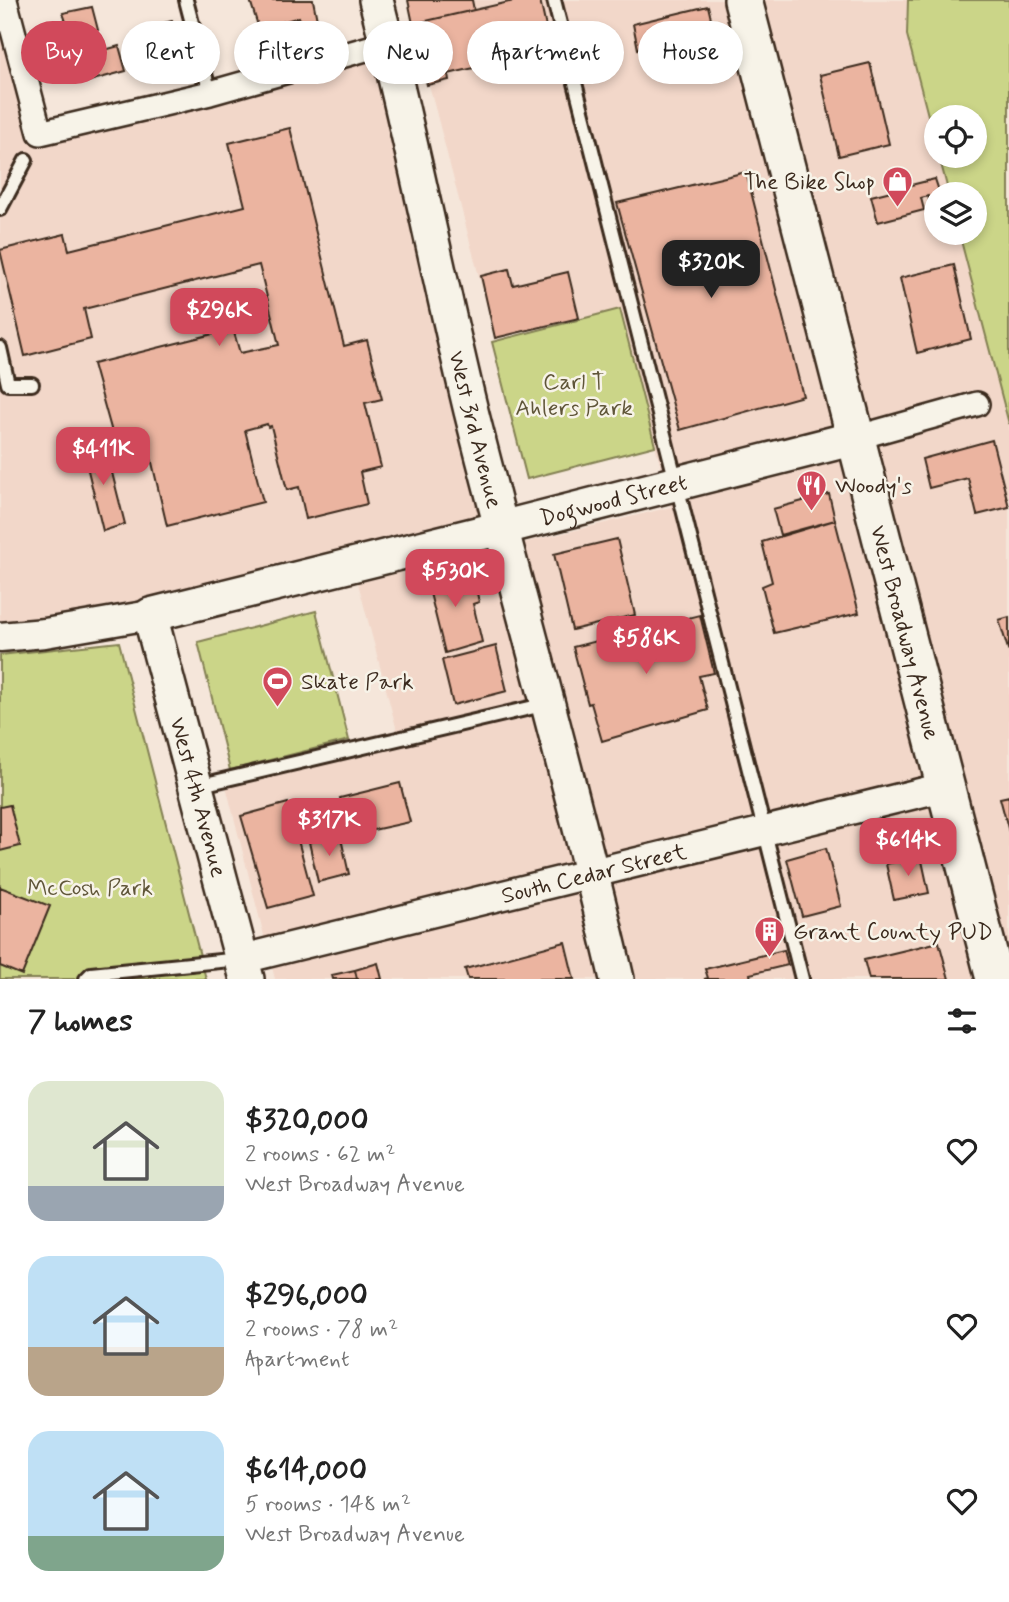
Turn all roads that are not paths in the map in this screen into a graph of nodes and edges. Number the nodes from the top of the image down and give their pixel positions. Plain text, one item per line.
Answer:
1 (5, 0) edge
2 (186, 0) edge
3 (376, 0) edge
4 (554, 0) edge
5 (743, 0) edge
6 (381, 21) edge
7 (363, 50) edge
8 (396, 84) edge
9 (210, 93) junction
10 (26, 160) dead end
11 (0, 209) edge
12 (0, 348) edge
13 (32, 384) dead end
14 (976, 404) dead end
15 (855, 438) junction
16 (676, 483) junction
17 (500, 528) junction
18 (150, 615) junction
19 (0, 637) edge
20 (547, 704) junction
21 (196, 786) junction
22 (944, 787) junction
23 (764, 832) junction
24 (593, 875) junction
25 (245, 969) edge
26 (86, 979) edge
27 (617, 979) edge
28 (802, 979) edge
29 (995, 979) edge

1 - 9 street
2 - 9 lane
3 - 6 main road, West 3rd Avenue
4 - 16 lane
5 - 15 main road, West Broadway Avenue
7 - 9 street
8 - 17 main road, West 3rd Avenue
10 - 11 lane
12 - 13 lane
14 - 15 street, Dogwood Street
15 - 16 main road, Dogwood Street
15 - 22 main road, West Broadway Avenue
16 - 17 main road, Dogwood Street
16 - 23 lane
17 - 18 main road, Dogwood Street
17 - 20 main road, West 3rd Avenue
18 - 19 street, Dogwood Street
18 - 21 main road, West 4th Avenue
20 - 21 lane
20 - 24 main road, West 3rd Avenue
21 - 25 main road, West 4th Avenue
22 - 23 street, South Cedar Street
22 - 29 main road, West Broadway Avenue
23 - 24 street, South Cedar Street
23 - 28 lane
24 - 25 street, South Cedar Street
24 - 27 main road, West 3rd Avenue
25 - 26 lane

